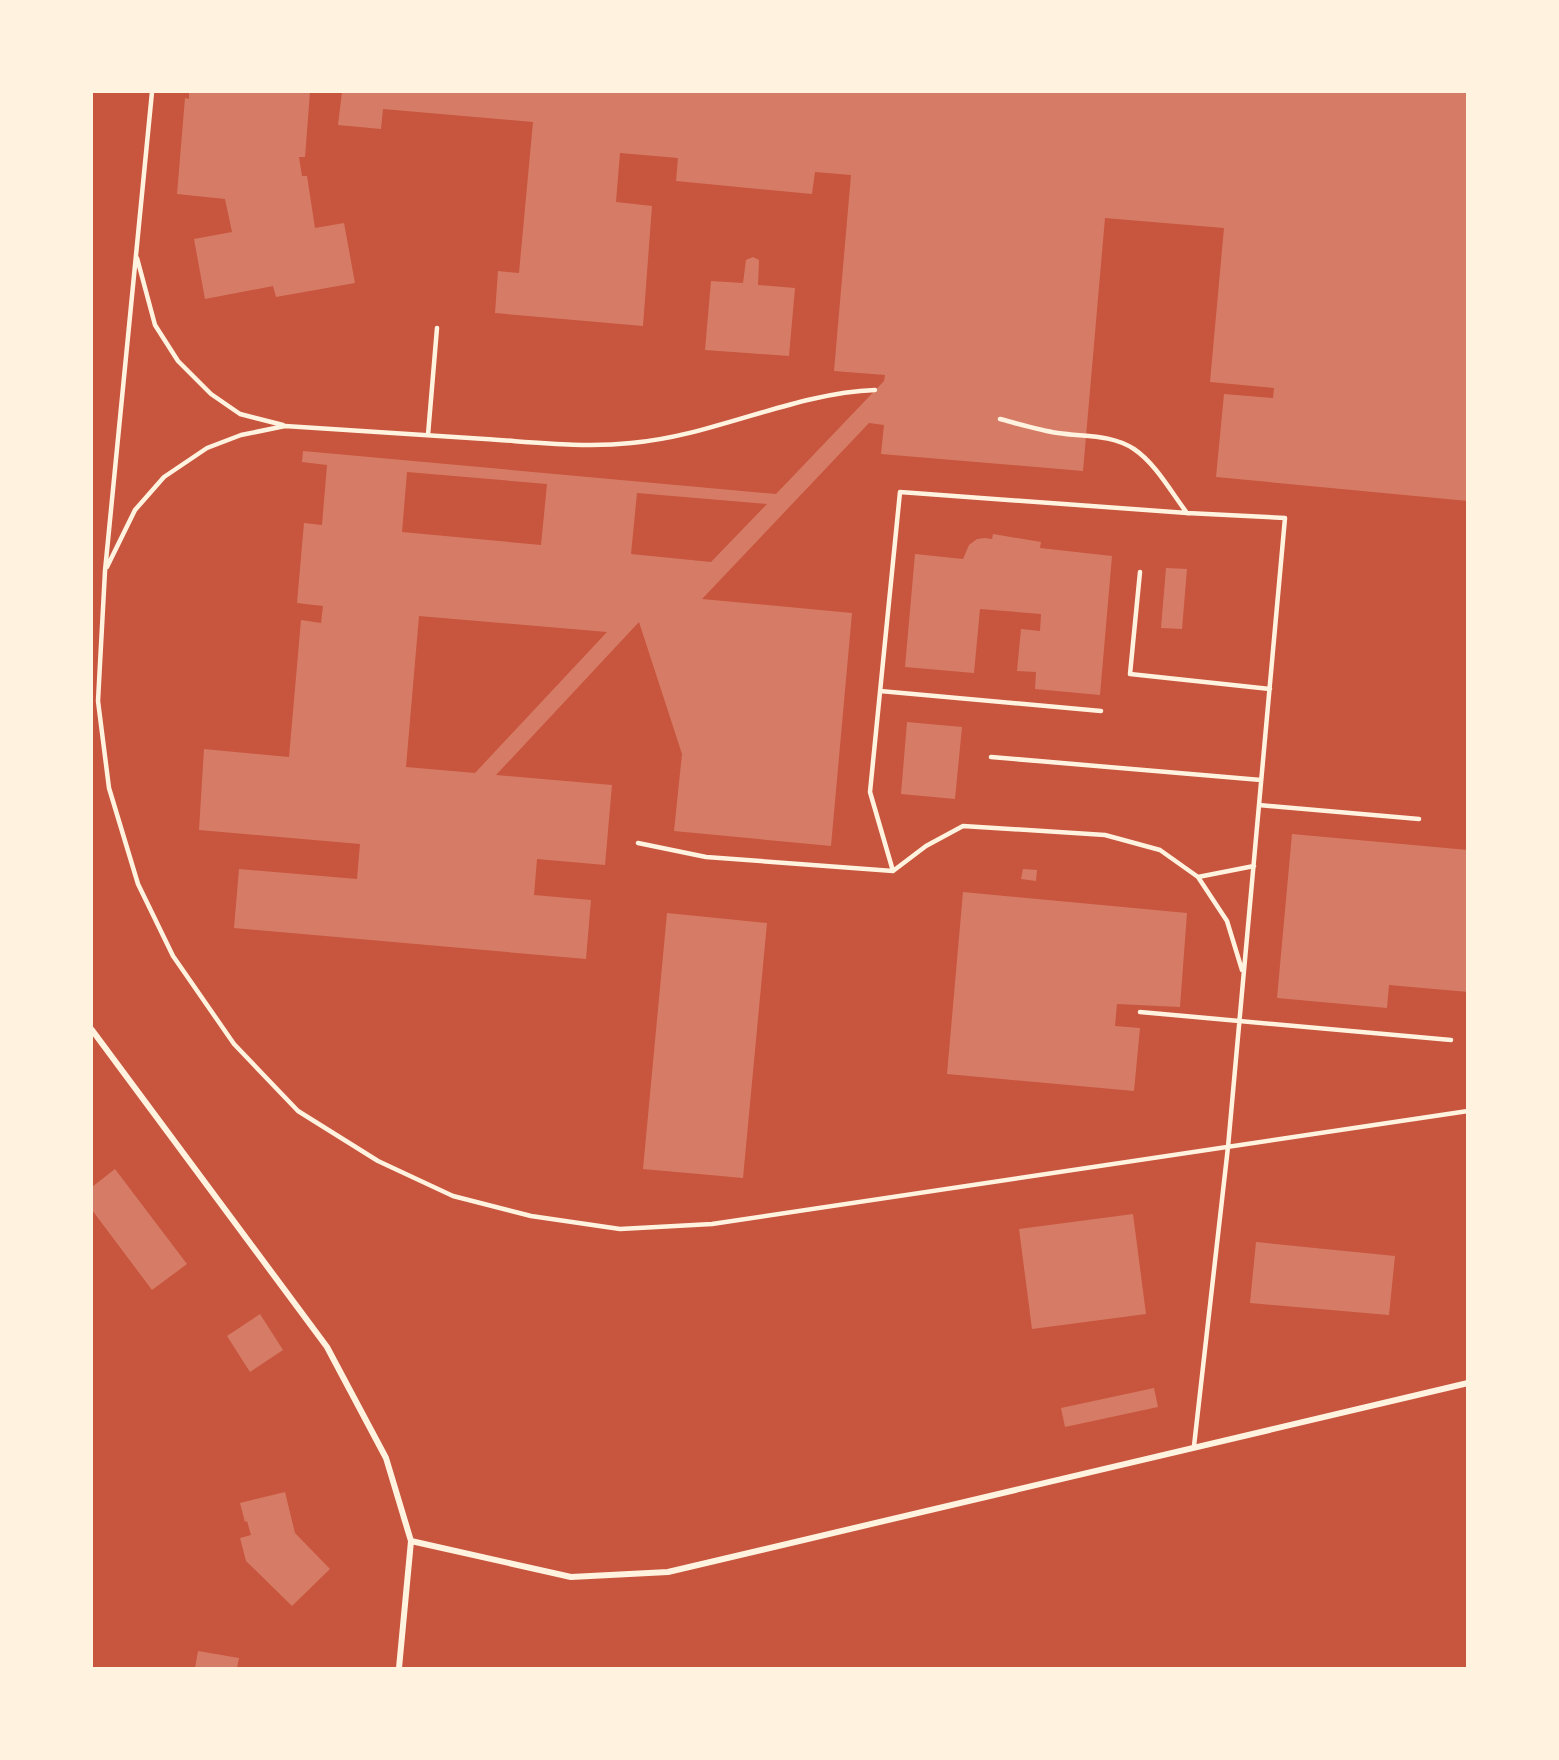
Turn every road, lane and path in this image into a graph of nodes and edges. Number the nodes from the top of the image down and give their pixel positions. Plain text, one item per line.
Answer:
1 (152, 92) edge
2 (136, 254) junction
3 (437, 328) dead end
4 (875, 390) dead end
5 (1000, 419) dead end
6 (285, 426) junction
7 (428, 435) junction
8 (1187, 513) junction
9 (105, 571) junction
10 (1140, 572) dead end
11 (1270, 689) junction
12 (880, 691) junction
13 (1101, 711) dead end
14 (991, 757) dead end
15 (1261, 780) junction
16 (1259, 805) junction
17 (1419, 819) dead end
18 (638, 843) dead end
19 (1254, 866) junction
20 (893, 871) junction
21 (1198, 877) junction
22 (1244, 974) junction
23 (1140, 1012) dead end
24 (1239, 1020) junction
25 (92, 1030) edge
26 (1451, 1040) dead end
27 (1467, 1111) edge
28 (1228, 1147) junction
29 (1467, 1383) edge
30 (1194, 1446) junction
31 (411, 1541) junction
32 (399, 1668) edge

1 - 2 lane
2 - 6 lane
2 - 9 lane
3 - 7 lane
4 - 7 lane
5 - 8 lane
6 - 7 lane
6 - 9 lane
8 - 11 lane
8 - 12 lane
9 - 28 lane
10 - 11 lane
11 - 15 lane
12 - 13 lane
12 - 20 lane
14 - 15 lane
15 - 16 lane
16 - 17 lane
16 - 19 lane
18 - 20 lane
19 - 21 lane
19 - 22 lane
20 - 21 lane
21 - 22 lane
22 - 24 lane
23 - 24 lane
24 - 26 lane
24 - 28 lane
25 - 31 street
27 - 28 lane
28 - 30 lane
29 - 30 street
30 - 31 street
31 - 32 street

